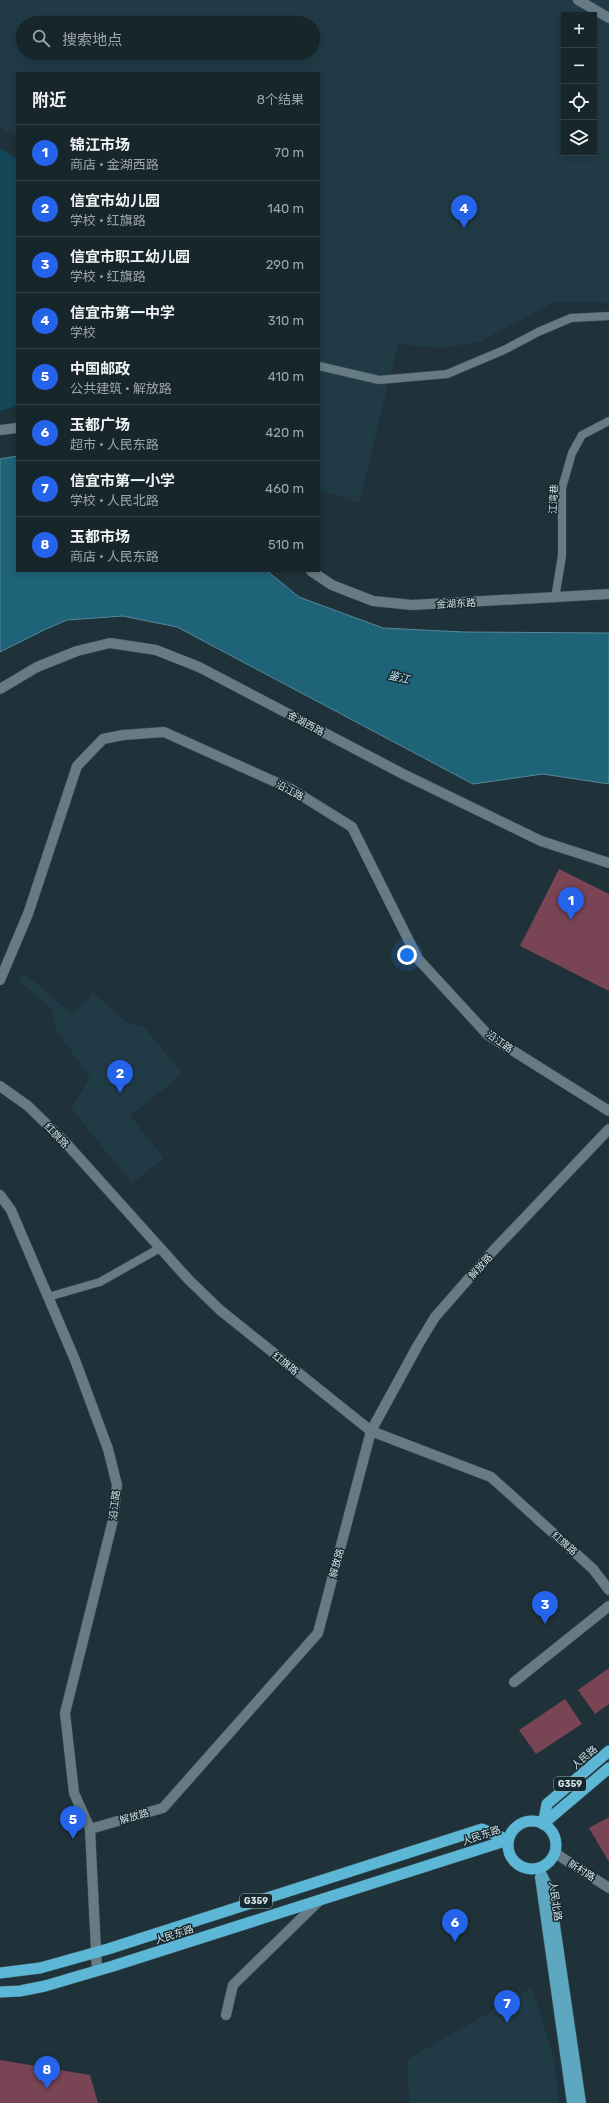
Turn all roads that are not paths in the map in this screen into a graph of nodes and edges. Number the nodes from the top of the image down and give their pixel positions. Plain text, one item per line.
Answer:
1 (578, 0) edge
2 (609, 18) edge
3 (609, 316) edge
4 (320, 366) edge
5 (609, 421) edge
6 (16, 428) edge
7 (0, 430) edge
8 (312, 572) edge
9 (609, 594) edge
10 (555, 598) junction
11 (0, 689) edge
12 (609, 863) edge
13 (0, 980) edge
14 (0, 1086) edge
15 (609, 1111) edge
16 (609, 1129) edge
17 (0, 1195) edge
18 (160, 1248) junction
19 (48, 1297) junction
20 (371, 1431) junction
21 (609, 1590) edge
22 (609, 1606) edge
23 (514, 1682) dead end
24 (609, 1751) edge
25 (609, 1768) edge
26 (543, 1824) junction
27 (90, 1829) junction
28 (508, 1840) junction
29 (555, 1853) junction
30 (539, 1869) junction
31 (609, 1888) edge
32 (319, 1901) junction
33 (96, 1952) junction
34 (97, 1971) junction
35 (0, 1973) edge
36 (0, 1992) edge
37 (226, 2015) dead end
38 (572, 2103) edge
39 (581, 2103) edge

1 - 2 street
3 - 4 lane
5 - 10 lane, 江湾巷
6 - 7 street
8 - 10 street, 金湖东路
9 - 10 street, 金湖东路
11 - 12 street, 金湖西路
13 - 15 street, 沿江路
14 - 18 street, 红旗路
16 - 20 street, 解放路
17 - 19 street, 沿江路
18 - 19 lane
18 - 20 street, 红旗路
19 - 27 street, 沿江路
20 - 21 street, 红旗路
20 - 27 street, 解放路
22 - 23 street
24 - 26 highway, 人民路 / G359
25 - 26 highway, G359
26 - 28 highway
26 - 29 highway
27 - 33 street
28 - 30 highway
28 - 32 highway, 人民东路 / G359
28 - 33 highway, 人民东路 / G359
29 - 30 highway
29 - 31 street, 新村路
30 - 38 main road, 人民北路
30 - 39 main road, 人民北路
32 - 34 highway, 人民东路 / G359
32 - 37 street
33 - 34 street
33 - 35 highway, 人民东路 / G359
34 - 36 highway, 人民东路 / G359

